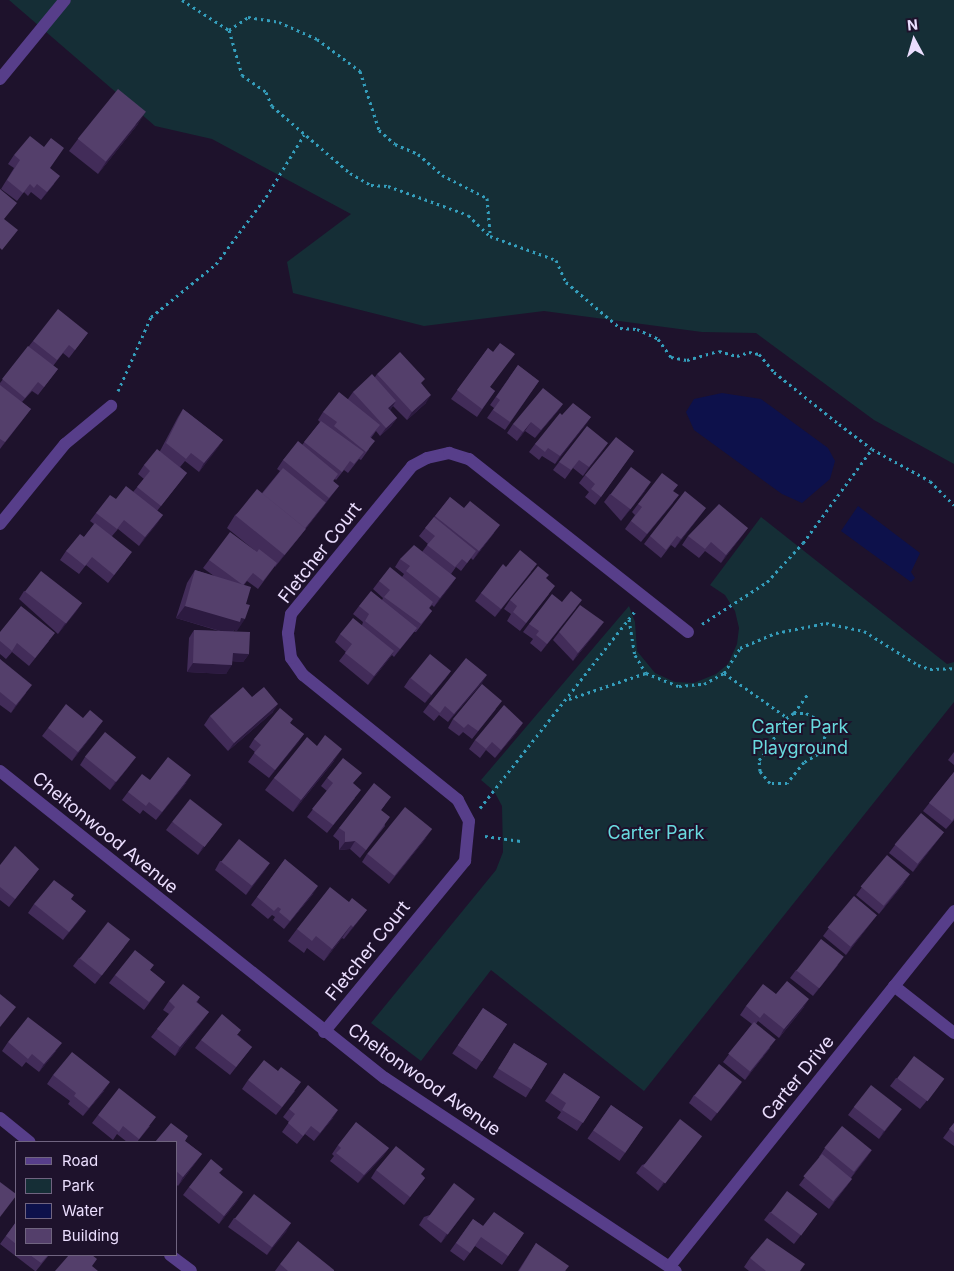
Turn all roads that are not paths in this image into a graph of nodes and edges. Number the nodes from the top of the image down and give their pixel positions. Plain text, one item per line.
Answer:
1 (65, 0) edge
2 (0, 79) edge
3 (111, 406) road end
4 (0, 524) edge
5 (688, 632) road end
6 (0, 771) edge
7 (954, 911) edge
8 (894, 986) junction
9 (324, 1032) junction
10 (954, 1033) edge
11 (0, 1118) edge
12 (29, 1141) edge
13 (171, 1256) edge
14 (673, 1269) edge
15 (191, 1271) edge

1 - 2 street
3 - 4 street
5 - 9 street, Fletcher Court
6 - 9 street, Cheltonwood Avenue
7 - 8 street, Carter Drive
8 - 10 street
8 - 14 street, Carter Drive
9 - 14 street, Cheltonwood Avenue
11 - 12 street
13 - 15 street

